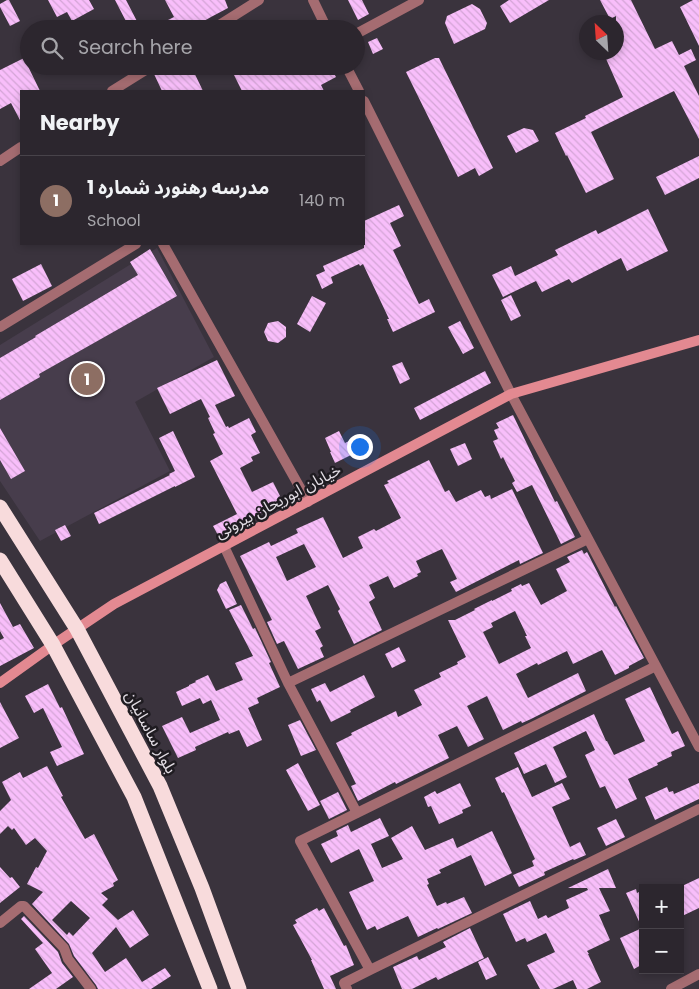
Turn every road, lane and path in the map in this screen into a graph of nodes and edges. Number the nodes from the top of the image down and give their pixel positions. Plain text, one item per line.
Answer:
1 (259, 0) edge
2 (313, 0) edge
3 (419, 0) edge
4 (227, 20) edge
5 (323, 20) edge
6 (365, 29) edge
7 (138, 75) edge
8 (351, 75) edge
9 (114, 90) edge
10 (358, 90) edge
11 (365, 105) edge
12 (20, 148) edge
13 (0, 160) edge
14 (134, 245) edge
15 (164, 245) edge
16 (0, 328) edge
17 (699, 340) edge
18 (511, 394) junction
19 (308, 502) junction
20 (0, 507) edge
21 (588, 539) junction
22 (224, 546) junction
23 (0, 560) edge
24 (77, 629) junction
25 (53, 645) junction
26 (656, 666) junction
27 (0, 683) edge
28 (288, 683) junction
29 (699, 747) edge
30 (699, 809) edge
31 (356, 813) junction
32 (0, 923) edge
33 (370, 970) junction
34 (699, 974) edge
35 (90, 989) edge
36 (210, 989) edge
37 (239, 989) edge
38 (347, 989) edge
39 (671, 989) edge

1 - 4 street
2 - 5 street
3 - 6 street
7 - 9 street
8 - 10 street
11 - 18 street
12 - 13 street
14 - 16 street
15 - 19 street
17 - 18 street, خیابان ابوریحان بیرونی
18 - 19 street, خیابان ابوریحان بیرونی
18 - 21 street
19 - 22 street, خیابان ابوریحان بیرونی
20 - 24 highway, بلوار ساسانیان
21 - 26 street
21 - 28 street
22 - 24 street, خیابان ابوریحان بیرونی
22 - 28 street
23 - 25 highway
24 - 25 street, خیابان ابوریحان بیرونی
24 - 37 highway, بلوار ساسانیان
25 - 27 street, خیابان ابوریحان بیرونی
25 - 36 highway
26 - 29 street
26 - 31 street
28 - 31 street
30 - 33 street
31 - 33 street
32 - 35 street
33 - 38 street
34 - 39 street

